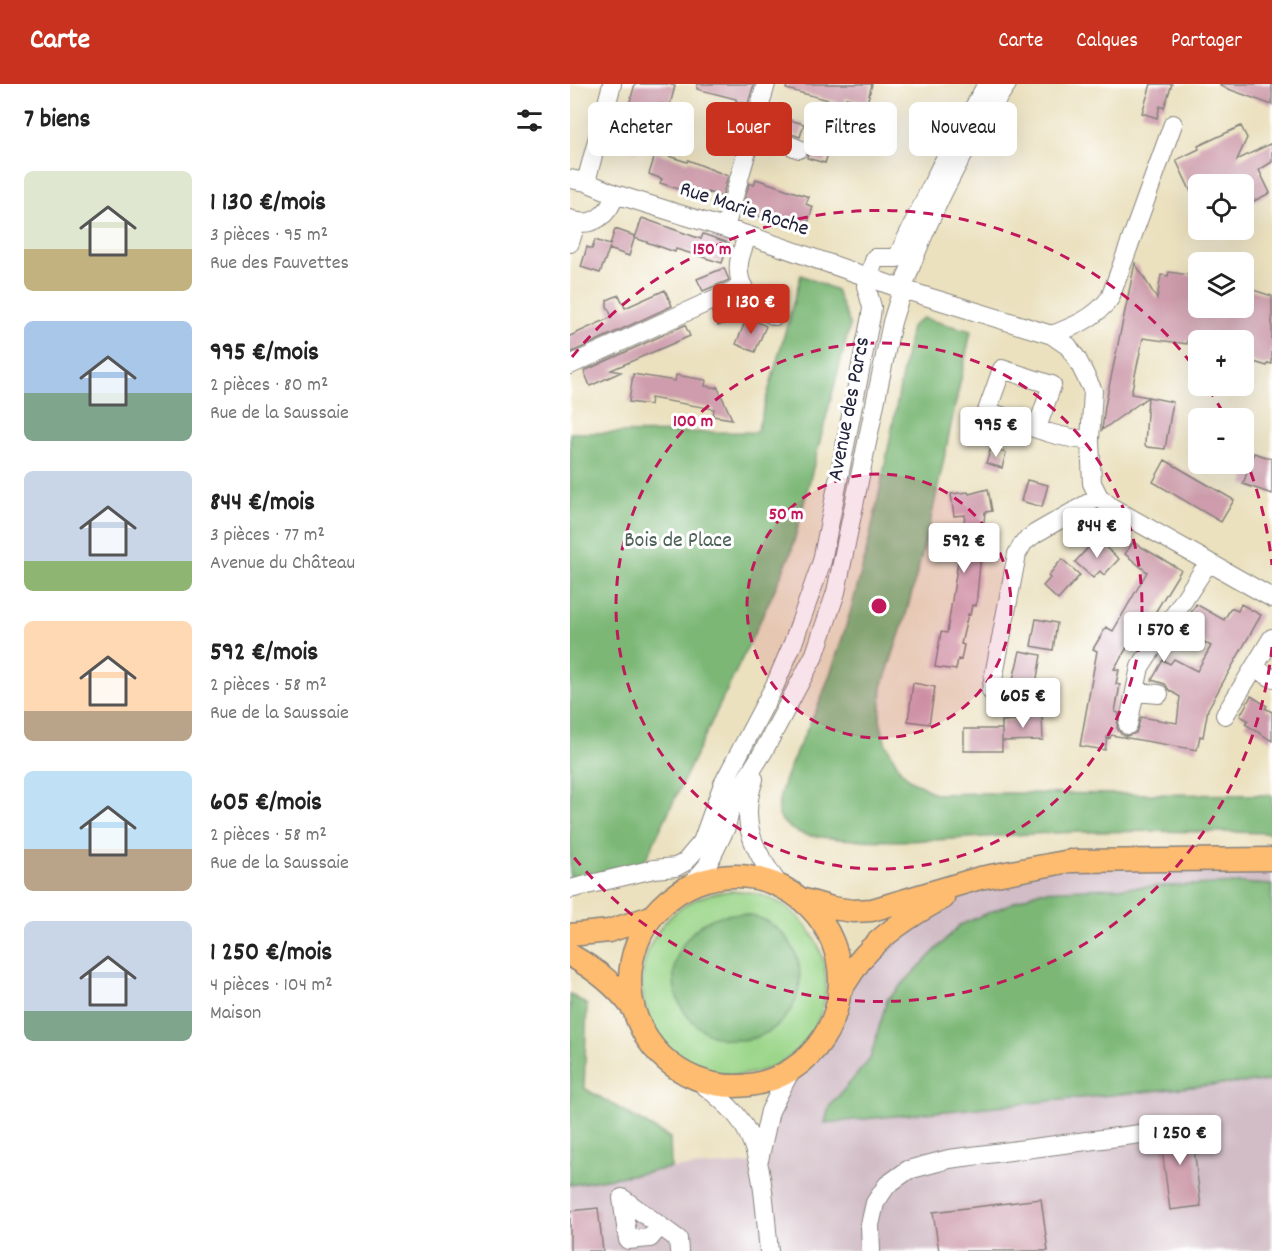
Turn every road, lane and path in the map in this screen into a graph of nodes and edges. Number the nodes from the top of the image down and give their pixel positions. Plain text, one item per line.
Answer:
1 (612, 84) edge
2 (766, 84) edge
3 (987, 84) edge
4 (1006, 84) edge
5 (761, 102) edge
6 (1173, 124) dead end
7 (792, 146) edge
8 (799, 149) dead end
9 (746, 156) edge
10 (578, 180) edge
11 (615, 194) junction
12 (573, 221) edge
13 (725, 228) junction
14 (747, 235) junction
15 (570, 243) edge
16 (869, 278) junction
17 (743, 286) junction
18 (902, 289) junction
19 (775, 316) dead end
20 (1052, 335) junction
21 (570, 365) edge
22 (1037, 428) dead end
23 (1090, 440) junction
24 (1099, 497) junction
25 (1208, 563) junction
26 (1272, 598) edge
27 (1272, 639) edge
28 (1254, 668) junction
29 (1272, 678) edge
30 (991, 691) dead end
31 (1135, 692) junction
32 (1159, 694) dead end
33 (1226, 715) dead end
34 (1128, 725) dead end
35 (763, 752) junction
36 (1272, 859) edge
37 (980, 878) junction
38 (692, 884) junction
39 (778, 885) junction
40 (570, 889) edge
41 (800, 898) junction
42 (651, 917) junction
43 (570, 935) edge
44 (570, 955) edge
45 (839, 992) junction
46 (633, 1007) junction
47 (791, 1070) junction
48 (699, 1081) junction
49 (1148, 1133) dead end
50 (759, 1160) junction
51 (660, 1226) dead end
52 (679, 1251) edge
53 (769, 1251) edge
54 (871, 1251) edge

1 - 10 street
2 - 5 street
3 - 16 street
4 - 18 street, Avenue des Parcs
6 - 20 street
7 - 8 street
9 - 13 street
10 - 11 street, Rue Marie Roche
11 - 12 street
11 - 13 street, Rue Marie Roche
12 - 15 street
13 - 14 street, Rue Marie Roche
14 - 16 street, Rue Marie Roche
14 - 17 street
16 - 18 street, Rue Marie Roche
16 - 40 street
17 - 19 street
17 - 21 street
18 - 20 street, Rue Marie Roche
18 - 35 street, Avenue des Parcs
20 - 23 street
22 - 23 street
23 - 24 street
24 - 25 street
24 - 30 street
25 - 26 street
25 - 31 street
27 - 28 street
28 - 29 street
28 - 33 street
31 - 32 street
31 - 34 street
35 - 38 street, Avenue des Parcs
35 - 39 street, Avenue des Parcs
36 - 37 main road
37 - 41 main road
37 - 45 main road
38 - 39 main road
38 - 42 main road
39 - 41 main road
41 - 45 main road
42 - 43 main road
42 - 46 main road
44 - 46 main road
45 - 47 main road
46 - 48 main road
47 - 48 main road
47 - 50 street
48 - 50 street
49 - 54 street
50 - 53 street
51 - 52 street

